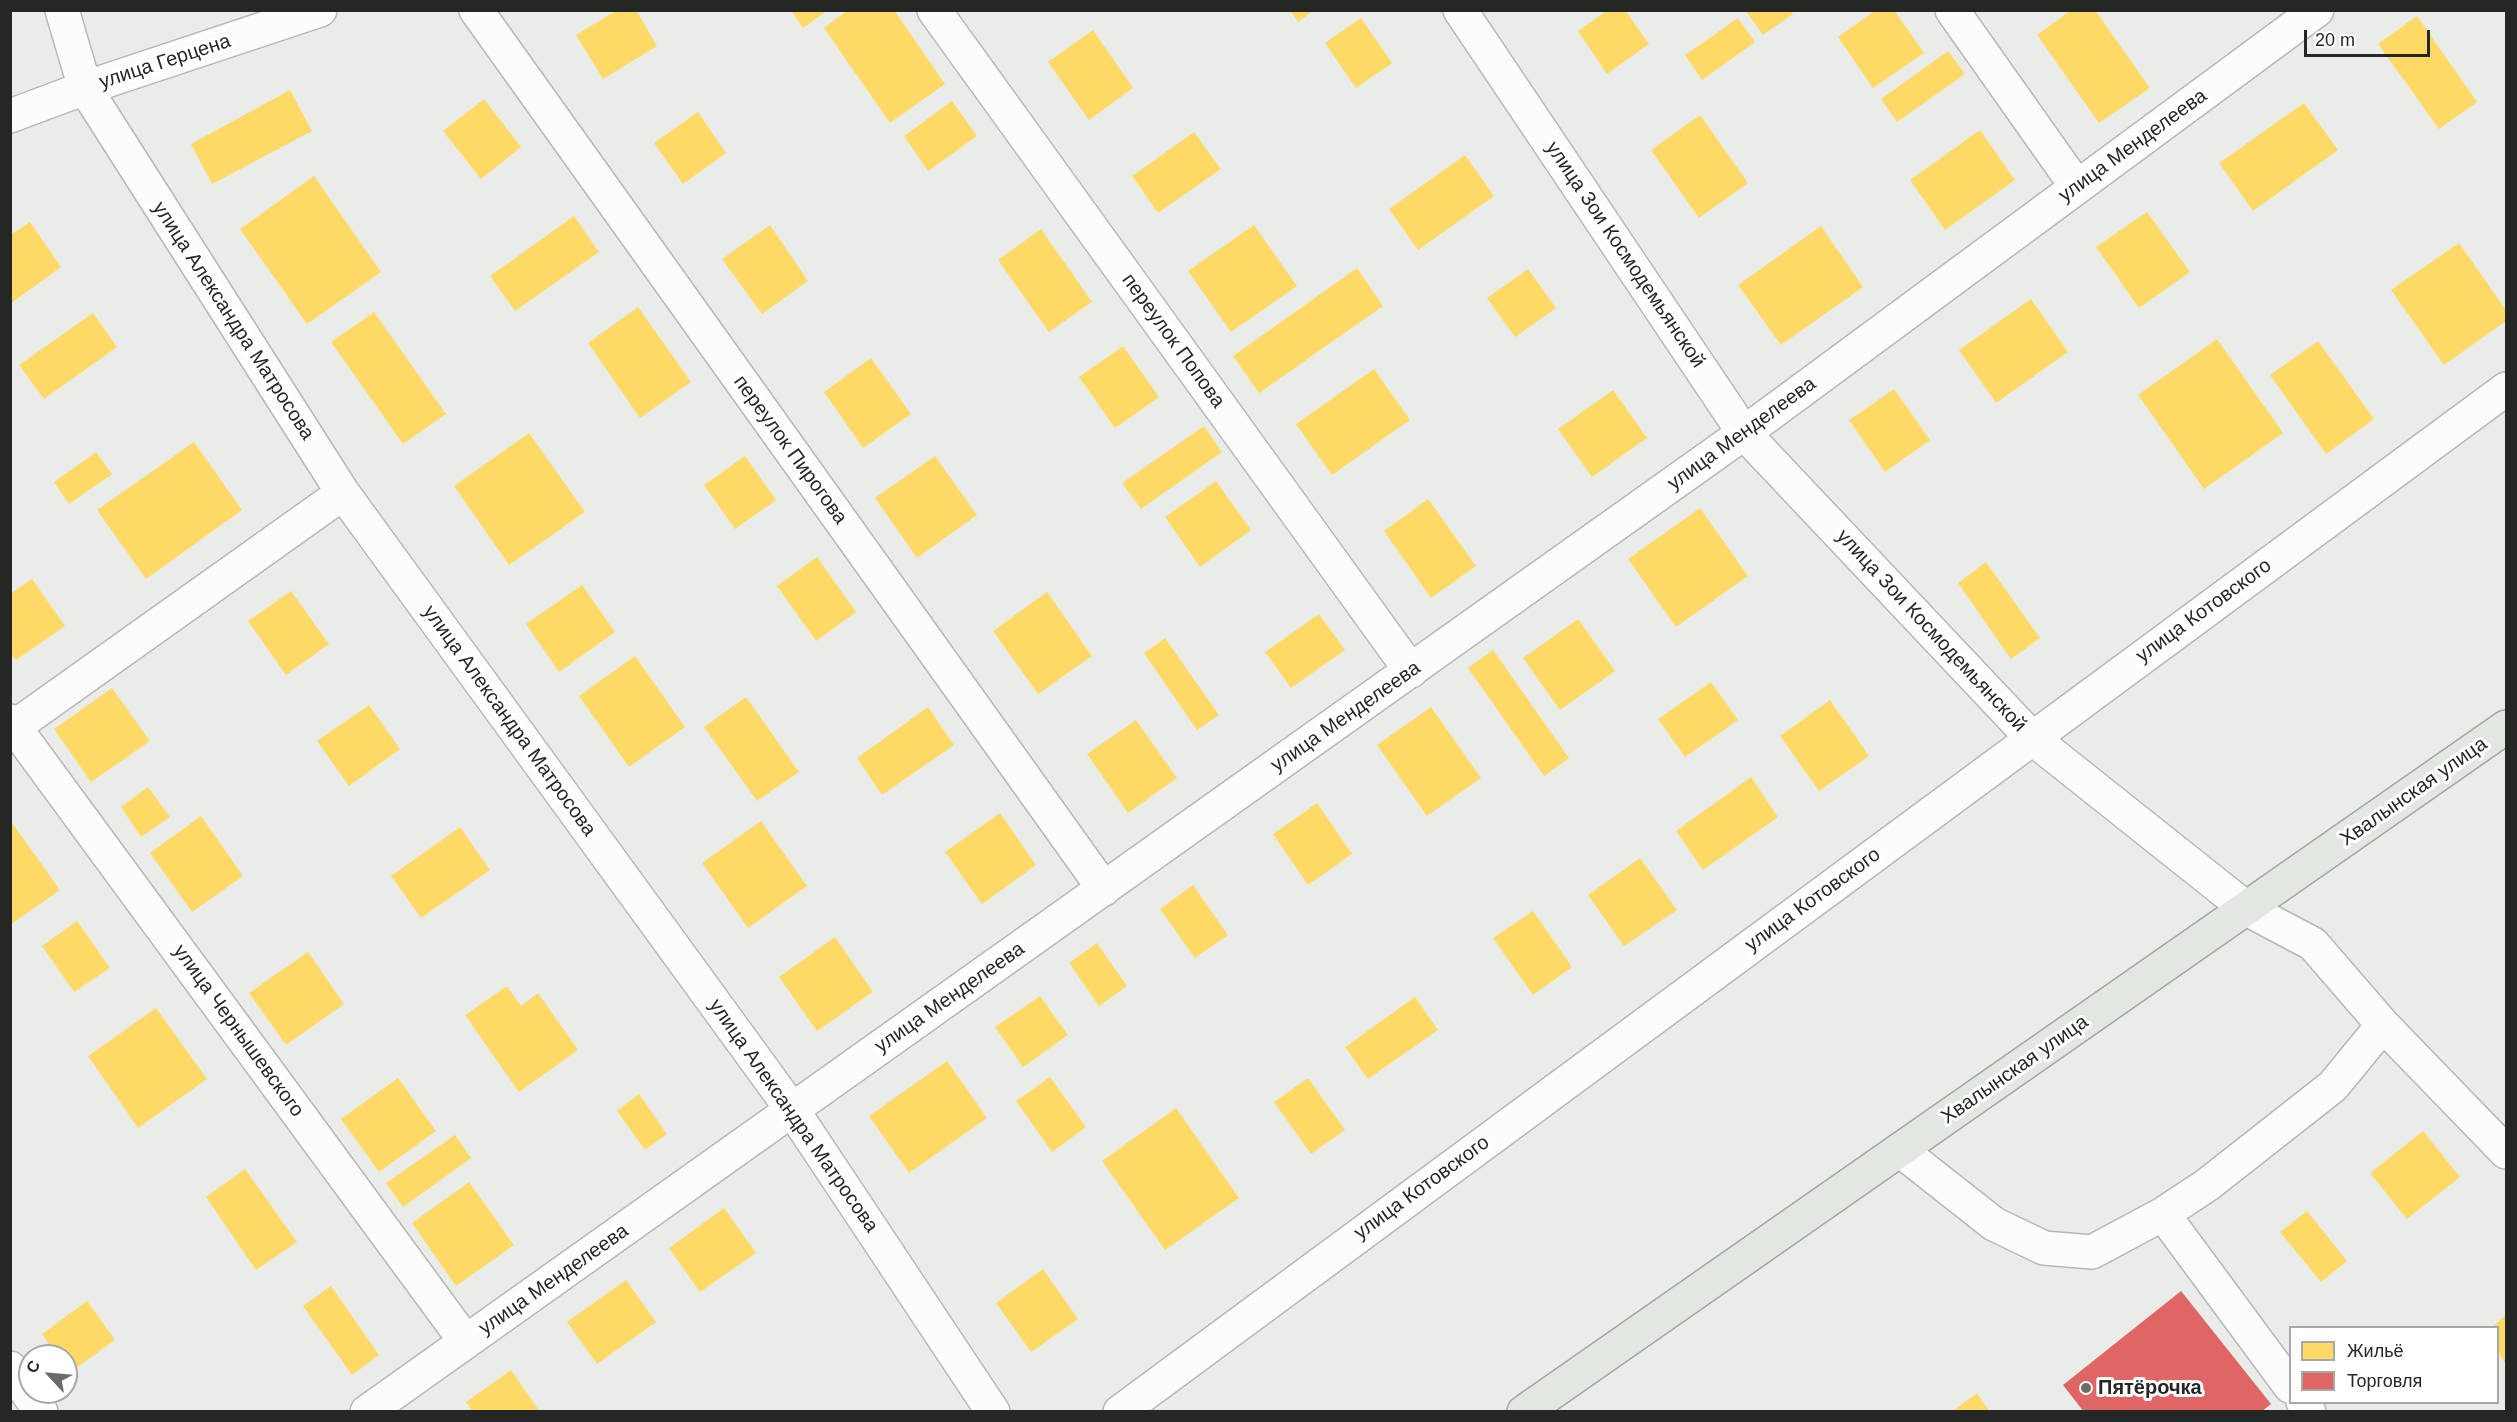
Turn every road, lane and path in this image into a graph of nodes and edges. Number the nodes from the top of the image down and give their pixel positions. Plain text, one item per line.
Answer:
1 (62, 10) edge
2 (320, 10) edge
3 (476, 10) edge
4 (934, 10) edge
5 (1460, 10) edge
6 (1952, 10) edge
7 (2318, 10) edge
8 (85, 88) junction
9 (10, 116) edge
10 (2078, 187) junction
11 (2506, 389) edge
12 (1744, 433) junction
13 (343, 493) junction
14 (1411, 670) junction
15 (12, 726) edge
16 (2506, 728) edge
17 (2032, 738) junction
18 (1104, 889) junction
19 (2247, 909) junction
20 (2383, 1025) junction
21 (793, 1111) junction
22 (1900, 1150) junction
23 (2506, 1152) edge
24 (2163, 1214) junction
25 (466, 1342) junction
26 (10, 1368) edge
27 (2289, 1385) edge
28 (41, 1412) edge
29 (367, 1412) edge
30 (993, 1412) edge
31 (1120, 1412) edge
32 (1524, 1412) edge

1 - 8 street, улица Александра Матросова
2 - 8 street, улица Герцена
3 - 18 street, переулок Пирогова
4 - 14 street, переулок Попова
5 - 12 street, улица Зои Космодемьянской
6 - 10 street
7 - 10 street, улица Менделеева
8 - 9 street, улица Герцена
8 - 13 street, улица Александра Матросова
10 - 12 street, улица Менделеева
11 - 17 street, улица Котовского
12 - 14 street, улица Менделеева
12 - 17 street, улица Зои Космодемьянской
13 - 15 street
13 - 21 street, улица Александра Матросова
14 - 18 street, улица Менделеева
15 - 25 street, улица Чернышевского
16 - 19 main road, Хвалынская улица
17 - 19 street, улица Зои Космодемьянской
17 - 31 street, улица Котовского
18 - 21 street, улица Менделеева
19 - 20 street, улица Зои Космодемьянской
19 - 22 main road, Хвалынская улица
20 - 23 street, улица Зои Космодемьянской
20 - 24 street
21 - 25 street, улица Менделеева
21 - 30 street, улица Александра Матросова
22 - 24 street
22 - 32 main road, Хвалынская улица
24 - 27 street
25 - 29 street, улица Менделеева
26 - 28 street

